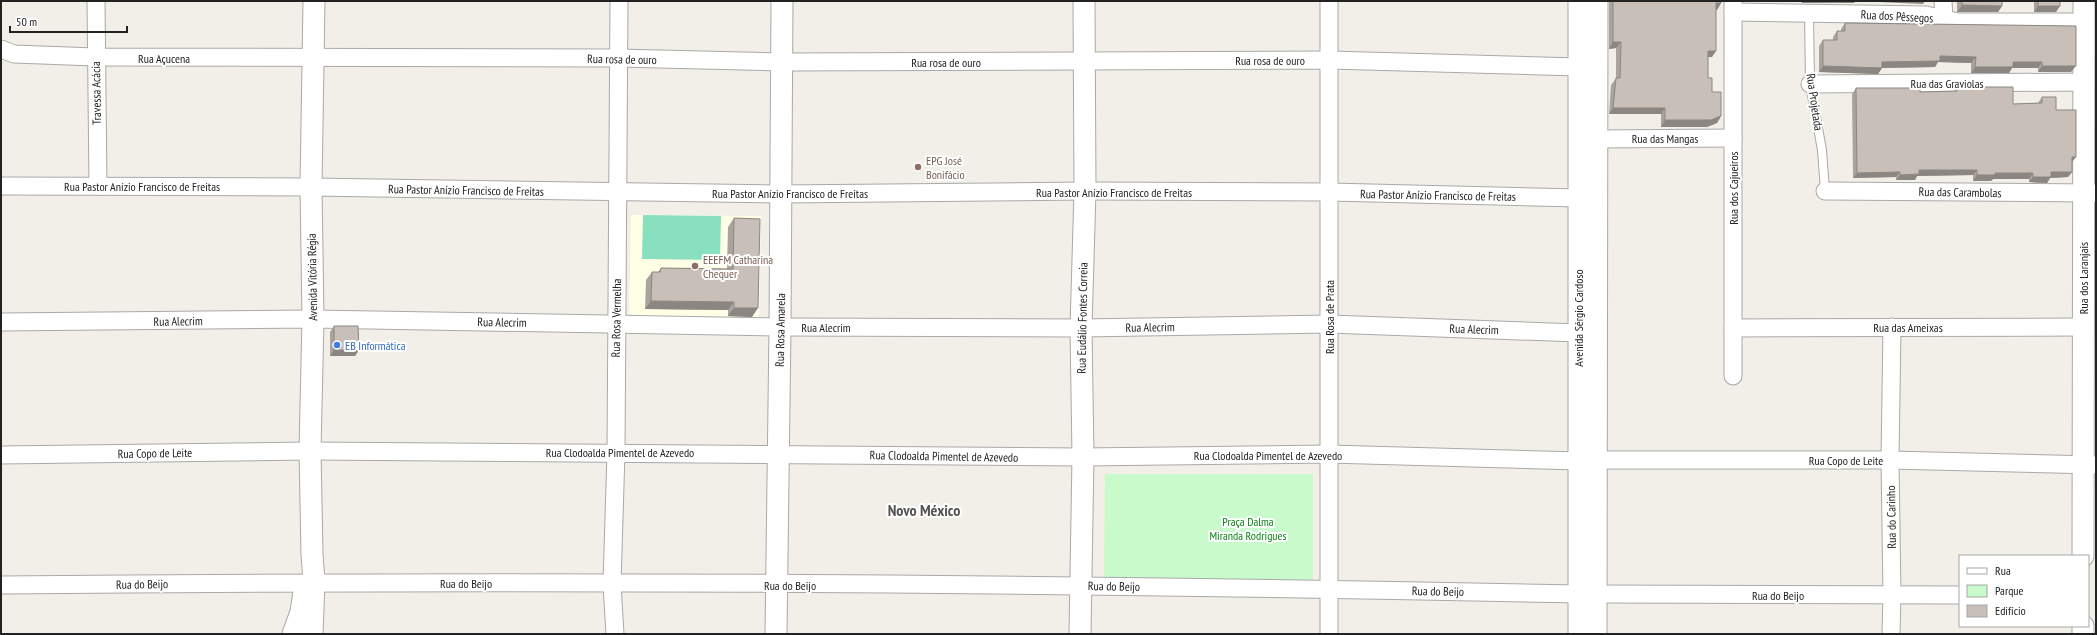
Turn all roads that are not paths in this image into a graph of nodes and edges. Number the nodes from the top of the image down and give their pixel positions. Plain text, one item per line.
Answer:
1 (96, 1) edge
2 (314, 1) edge
3 (619, 1) edge
4 (782, 1) edge
5 (1084, 1) edge
6 (1329, 1) edge
7 (1588, 1) edge
8 (1944, 1) edge
9 (2084, 1) edge
10 (1733, 6) edge
11 (1809, 13) junction
12 (1944, 20) junction
13 (2084, 22) junction
14 (7, 51) edge
15 (96, 58) junction
16 (313, 58) junction
17 (618, 58) junction
18 (1330, 60) junction
19 (782, 62) junction
20 (1084, 62) junction
21 (1588, 67) junction
22 (2084, 82) junction
23 (1810, 84) junction
24 (1733, 138) junction
25 (1587, 139) junction
26 (1, 186) edge
27 (98, 186) junction
28 (311, 187) junction
29 (1085, 191) junction
30 (1824, 191) joint
31 (618, 192) junction
32 (1330, 192) junction
33 (2090, 193) edge
34 (780, 194) junction
35 (1587, 198) junction
36 (312, 319) junction
37 (1, 322) edge
38 (616, 324) junction
39 (1329, 324) junction
40 (780, 327) junction
41 (1892, 327) junction
42 (1081, 328) junction
43 (1733, 328) junction
44 (1587, 333) junction
45 (2085, 337) junction
46 (1733, 376) dead end
47 (310, 451) junction
48 (616, 452) junction
49 (777, 454) junction
50 (1328, 454) junction
51 (1, 455) edge
52 (1083, 457) junction
53 (1587, 460) junction
54 (1890, 460) junction
55 (2090, 466) edge
56 (2083, 555) edge
57 (310, 582) junction
58 (612, 584) junction
59 (1, 585) edge
60 (776, 585) junction
61 (1080, 586) junction
62 (1329, 589) junction
63 (1588, 594) junction
64 (1959, 595) edge
65 (1892, 596) junction
66 (293, 634) edge
67 (312, 634) edge
68 (615, 634) edge
69 (776, 634) edge
70 (1080, 634) edge
71 (1329, 634) edge
72 (1579, 634) edge
73 (1596, 634) edge
74 (1891, 634) edge

1 - 15 street, Travessa Acácia
2 - 16 street, Avenida Vitória Régia
3 - 17 street, Rua Rosa Vermelha
4 - 19 street, Rua Rosa Amarela
5 - 20 street, Rua Eudálio Fontes Correia
6 - 18 street, Rua Rosa de Prata
7 - 21 street, Avenida Sérgio Cardoso
8 - 12 street
9 - 13 street, Rua dos Laranjais
10 - 11 street, Rua dos Pêssegos
10 - 24 street, Rua dos Cajueiros
11 - 12 street, Rua dos Pêssegos
11 - 23 lane, Rua Projetada
12 - 13 street, Rua dos Pêssegos
13 - 22 street, Rua dos Laranjais
14 - 15 street, Rua Açucena
15 - 16 street, Rua Açucena
15 - 27 street, Travessa Acácia
16 - 17 street, Rua rosa de ouro
16 - 28 street, Avenida Vitória Régia
17 - 19 street, Rua rosa de ouro
17 - 31 street, Rua Rosa Vermelha
18 - 20 street, Rua rosa de ouro
18 - 21 street, Rua rosa de ouro
18 - 32 street, Rua Rosa de Prata
19 - 20 street, Rua rosa de ouro
19 - 34 street, Rua Rosa Amarela
20 - 29 street, Rua Eudálio Fontes Correia
21 - 25 street, Avenida Sérgio Cardoso
22 - 23 street, Rua das Graviolas
22 - 33 street, Rua dos Laranjais
23 - 30 lane, Rua Projetada
24 - 25 street, Rua das Mangas
24 - 43 street, Rua dos Cajueiros
25 - 35 street, Avenida Sérgio Cardoso
26 - 27 street, Rua Pastor Anízio Francisco de Freitas
27 - 28 street, Rua Pastor Anízio Francisco de Freitas
28 - 31 street, Rua Pastor Anízio Francisco de Freitas
28 - 36 street, Avenida Vitória Régia
29 - 32 street, Rua Pastor Anízio Francisco de Freitas
29 - 34 street, Rua Pastor Anízio Francisco de Freitas
29 - 42 street, Rua Eudálio Fontes Correia
30 - 33 street, Rua das Carambolas
31 - 34 street, Rua Pastor Anízio Francisco de Freitas
31 - 38 street, Rua Rosa Vermelha
32 - 35 street, Rua Pastor Anízio Francisco de Freitas
32 - 39 street, Rua Rosa de Prata
33 - 45 street, Rua dos Laranjais
34 - 40 street, Rua Rosa Amarela
35 - 44 street, Avenida Sérgio Cardoso
36 - 37 street, Rua Alecrim
36 - 38 street, Rua Alecrim
36 - 47 street, Avenida Vitória Régia
38 - 40 street, Rua Alecrim
38 - 48 street, Rua Rosa Vermelha
39 - 42 street, Rua Alecrim
39 - 44 street, Rua Alecrim
39 - 50 street, Rua Rosa de Prata
40 - 42 street, Rua Alecrim
40 - 49 street, Rua Rosa Amarela
41 - 43 street, Rua das Ameixas
41 - 45 street, Rua das Ameixas
41 - 54 street, Rua do Carinho
42 - 52 street, Rua Eudálio Fontes Correia
43 - 46 street, Rua dos Cajueiros
44 - 53 street, Avenida Sérgio Cardoso
45 - 55 street, Rua dos Laranjais
47 - 48 street, Rua Clodoalda Pimentel de Azevedo
47 - 51 street, Rua Copo de Leite
47 - 57 street, Avenida Vitória Régia
48 - 49 street, Rua Clodoalda Pimentel de Azevedo
48 - 58 street, Rua Rosa Vermelha
49 - 52 street, Rua Clodoalda Pimentel de Azevedo
49 - 60 street, Rua Rosa Amarela
50 - 52 street, Rua Clodoalda Pimentel de Azevedo
50 - 53 street, Rua Clodoalda Pimentel de Azevedo
50 - 62 street, Rua Rosa de Prata
52 - 61 street, Rua Eudálio Fontes Correia
53 - 54 street, Rua Copo de Leite
53 - 63 street, Avenida Sérgio Cardoso
54 - 55 street, Rua Copo de Leite
54 - 65 street, Rua do Carinho
55 - 56 street, Rua dos Laranjais
57 - 58 street, Rua do Beijo
57 - 59 street, Rua do Beijo
57 - 66 street, Avenida Vitória Régia
57 - 67 street, Avenida Vitória Régia
58 - 60 street, Rua do Beijo
58 - 68 street, Rua Rosa Vermelha
60 - 61 street, Rua do Beijo
60 - 69 street, Rua Rosa Amarela
61 - 62 street, Rua do Beijo
61 - 70 street, Rua Eudálio Fontes Correia
62 - 63 street, Rua do Beijo
62 - 71 street, Rua Rosa de Prata
63 - 65 street, Rua do Beijo
63 - 72 street, Avenida Sérgio Cardoso
63 - 73 street, Avenida Sérgio Cardoso
64 - 65 street, Rua do Beijo
65 - 74 street, Rua do Carinho

